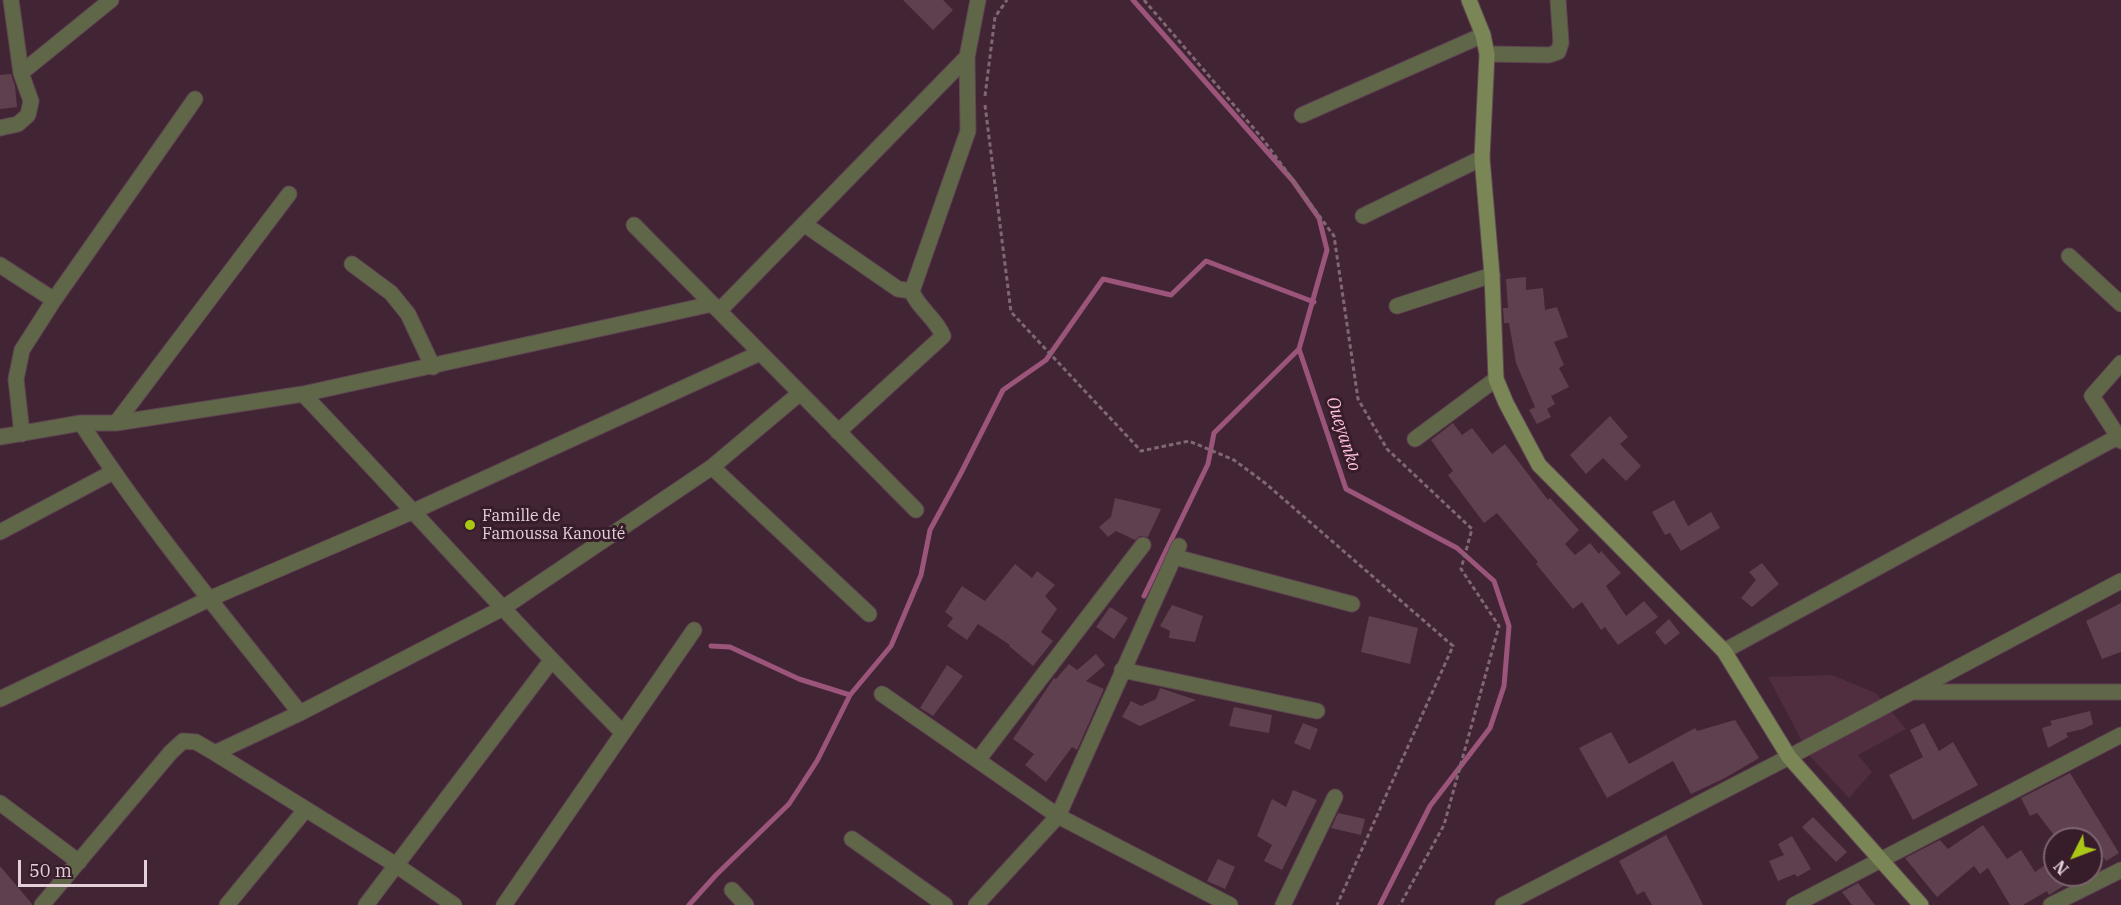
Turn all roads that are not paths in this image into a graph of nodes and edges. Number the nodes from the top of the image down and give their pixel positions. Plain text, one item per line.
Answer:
1 (11, 0) edge
2 (111, 0) edge
3 (978, 0) edge
4 (1469, 0) edge
5 (1558, 0) edge
6 (1483, 35) junction
7 (1487, 54) junction
8 (967, 57) junction
9 (21, 73) junction
10 (195, 99) dead end
11 (1302, 115) dead end
12 (0, 128) edge
13 (1482, 158) junction
14 (289, 194) dead end
15 (1363, 216) dead end
16 (804, 224) junction
17 (634, 225) dead end
18 (2068, 256) dead end
19 (352, 264) dead end
20 (0, 265) edge
21 (1492, 275) junction
22 (912, 291) junction
23 (54, 300) junction
24 (2121, 304) edge
25 (1397, 306) dead end
26 (715, 307) junction
27 (759, 353) junction
28 (2121, 363) edge
29 (433, 367) junction
30 (1496, 379) junction
31 (303, 393) junction
32 (800, 393) junction
33 (81, 423) junction
34 (116, 423) junction
35 (838, 432) junction
36 (22, 434) junction
37 (0, 437) edge
38 (2120, 437) edge
39 (1415, 439) dead end
40 (712, 467) junction
41 (113, 472) junction
42 (915, 510) dead end
43 (414, 511) junction
44 (0, 532) edge
45 (1143, 545) dead end
46 (2121, 581) edge
47 (209, 599) junction
48 (1352, 604) dead end
49 (503, 608) junction
50 (870, 614) dead end
51 (694, 630) dead end
52 (1724, 651) junction
53 (550, 661) junction
54 (1122, 670) junction
55 (1912, 692) junction
56 (2121, 692) edge
57 (882, 694) dead end
58 (0, 699) edge
59 (1317, 711) dead end
60 (300, 713) junction
61 (623, 733) junction
62 (2121, 735) edge
63 (215, 753) junction
64 (1789, 757) junction
65 (978, 760) junction
66 (1335, 797) dead end
67 (0, 803) edge
68 (306, 809) junction
69 (1058, 816) junction
70 (852, 839) dead end
71 (1881, 860) junction
72 (79, 862) junction
73 (396, 865) junction
74 (2121, 870) edge
75 (732, 890) dead end
76 (42, 905) edge
77 (227, 905) edge
78 (366, 905) edge
79 (454, 905) edge
80 (504, 905) edge
81 (746, 905) edge
82 (945, 905) edge
83 (976, 905) edge
84 (1230, 905) edge
85 (1283, 905) edge
86 (1503, 905) edge
87 (1794, 905) edge
88 (1921, 905) edge
89 (2051, 905) edge

1 - 9 street
2 - 9 street
3 - 8 street
4 - 6 street
5 - 7 street
6 - 7 street
6 - 11 street
7 - 13 street
8 - 16 street
8 - 22 street
9 - 12 street
10 - 23 street
13 - 15 street
13 - 21 street
14 - 34 street
16 - 22 street
16 - 26 street
17 - 26 street
18 - 24 street
19 - 29 street
20 - 23 street
21 - 25 street
21 - 30 street
22 - 35 street
23 - 36 street
26 - 27 street
26 - 29 street
27 - 32 street
27 - 43 street
28 - 38 street
29 - 31 street
30 - 39 street
30 - 52 street
31 - 34 street
31 - 43 street
32 - 35 street
32 - 40 street
33 - 34 street
33 - 36 street
33 - 41 street
35 - 42 street
36 - 37 street
38 - 52 street
40 - 49 street
40 - 50 street
41 - 44 street
41 - 47 street
43 - 47 street
43 - 49 street
45 - 65 street
46 - 55 street
47 - 58 street
47 - 60 street
48 - 54 street
49 - 53 street
49 - 60 street
51 - 61 street
52 - 64 street
53 - 61 street
53 - 73 street
54 - 59 street
54 - 69 street
55 - 56 street
55 - 64 street
57 - 65 street
60 - 63 street
61 - 80 street
62 - 71 street
63 - 68 street
63 - 72 street
64 - 71 street
64 - 86 street
65 - 69 street
66 - 85 street
67 - 72 street
68 - 73 street
68 - 77 street
69 - 83 street
69 - 84 street
70 - 82 street
71 - 87 street
71 - 88 street
72 - 76 street
73 - 78 street
73 - 79 street
74 - 89 street
75 - 81 street

